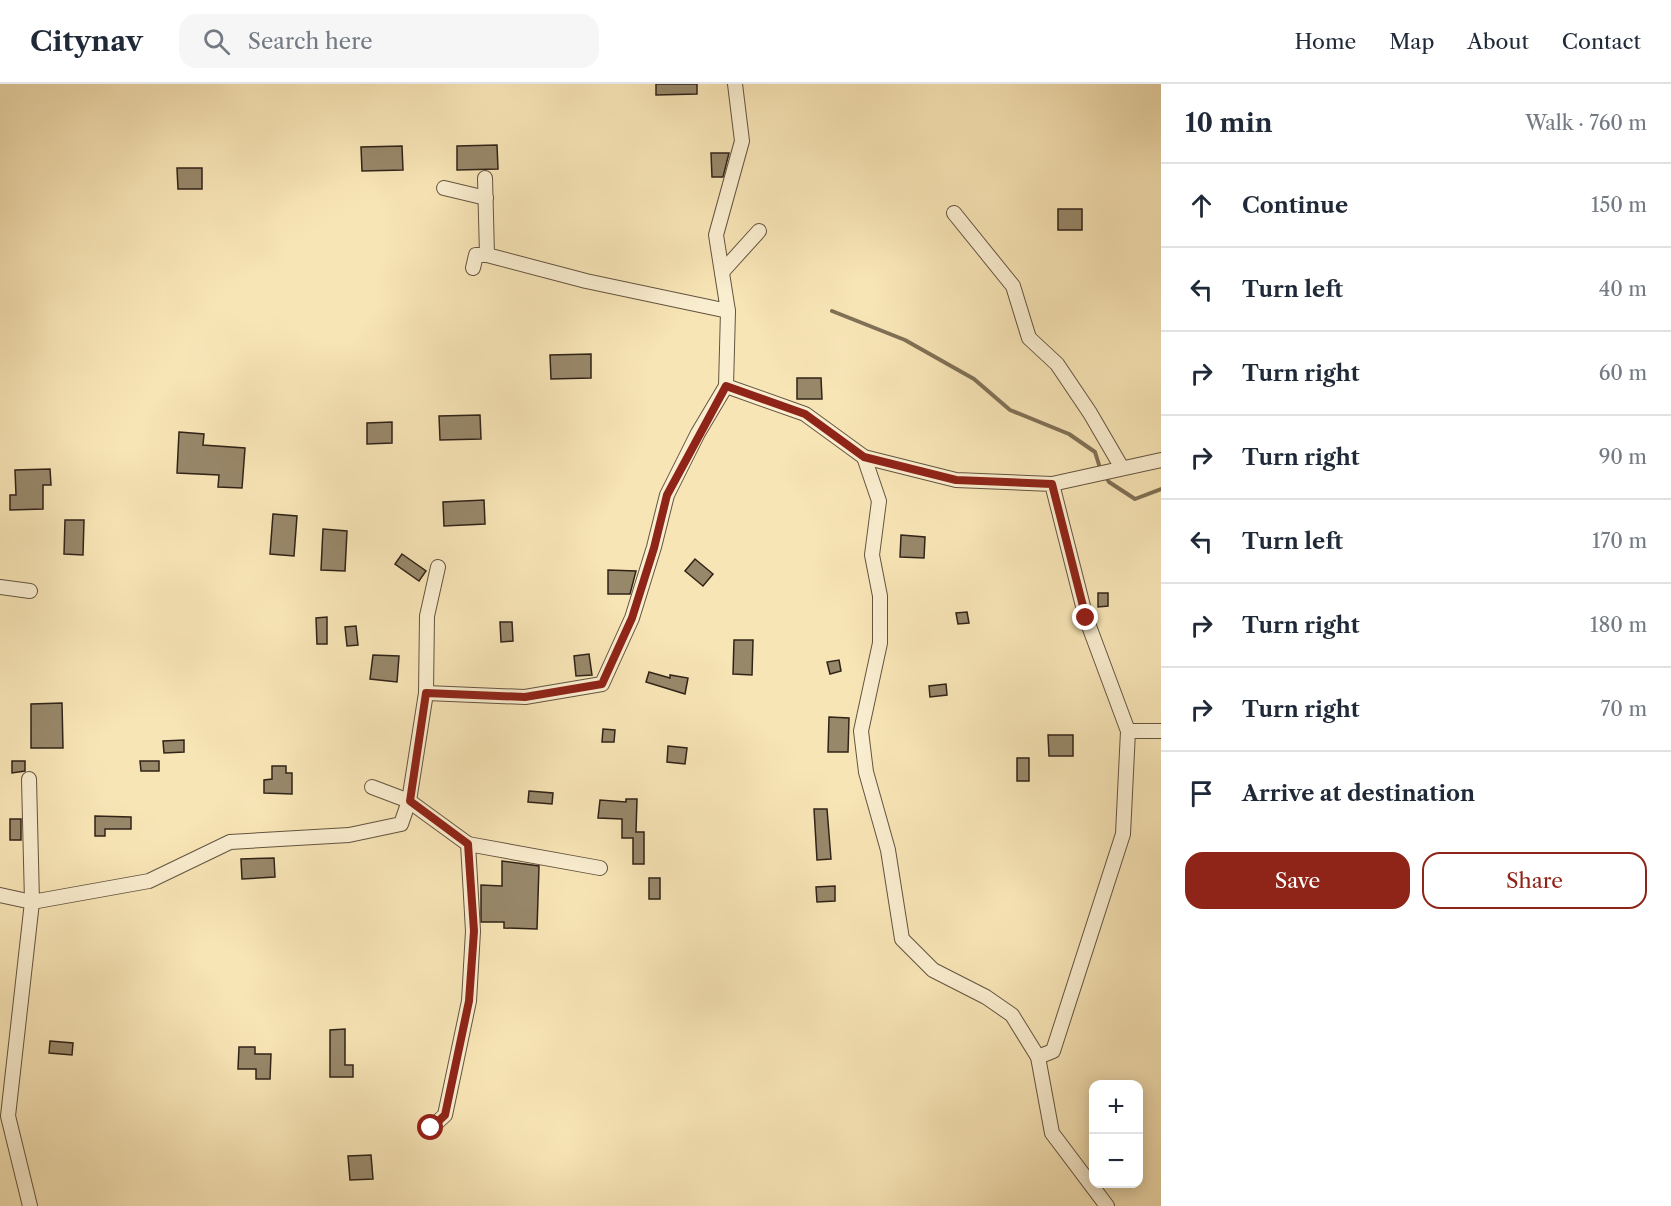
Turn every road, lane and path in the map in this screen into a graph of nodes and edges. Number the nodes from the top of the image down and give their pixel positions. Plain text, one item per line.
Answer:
1 (735, 84) edge
2 (485, 178) dead end
3 (444, 188) dead end
4 (486, 198) junction
5 (954, 213) dead end
6 (759, 231) dead end
7 (487, 255) junction
8 (473, 268) dead end
9 (722, 272) junction
10 (728, 311) junction
11 (726, 386) junction
12 (864, 457) junction
13 (1161, 460) edge
14 (1122, 468) junction
15 (1052, 484) junction
16 (438, 567) dead end
17 (0, 587) edge
18 (30, 591) dead end
19 (426, 693) junction
20 (1128, 731) junction
21 (1161, 732) edge
22 (29, 779) dead end
23 (372, 787) dead end
24 (410, 801) junction
25 (468, 844) junction
26 (600, 868) dead end
27 (0, 895) edge
28 (32, 902) junction
29 (1038, 1057) junction
30 (6, 1087) edge
31 (431, 1128) dead end
32 (30, 1206) edge
33 (1107, 1206) edge

1 - 9 street
2 - 4 street
3 - 4 street
4 - 7 street
5 - 14 street
6 - 9 street
7 - 8 street
7 - 10 street
9 - 10 street
10 - 11 street
11 - 12 street
11 - 19 street
12 - 15 street
12 - 29 street
13 - 14 street
14 - 15 street
15 - 20 street
16 - 19 street
17 - 18 street
19 - 24 street
20 - 21 street
20 - 29 street
22 - 28 street
23 - 24 street
24 - 25 street
24 - 28 street
25 - 26 street
25 - 31 street
27 - 28 street
28 - 30 street
29 - 33 street
30 - 32 street

